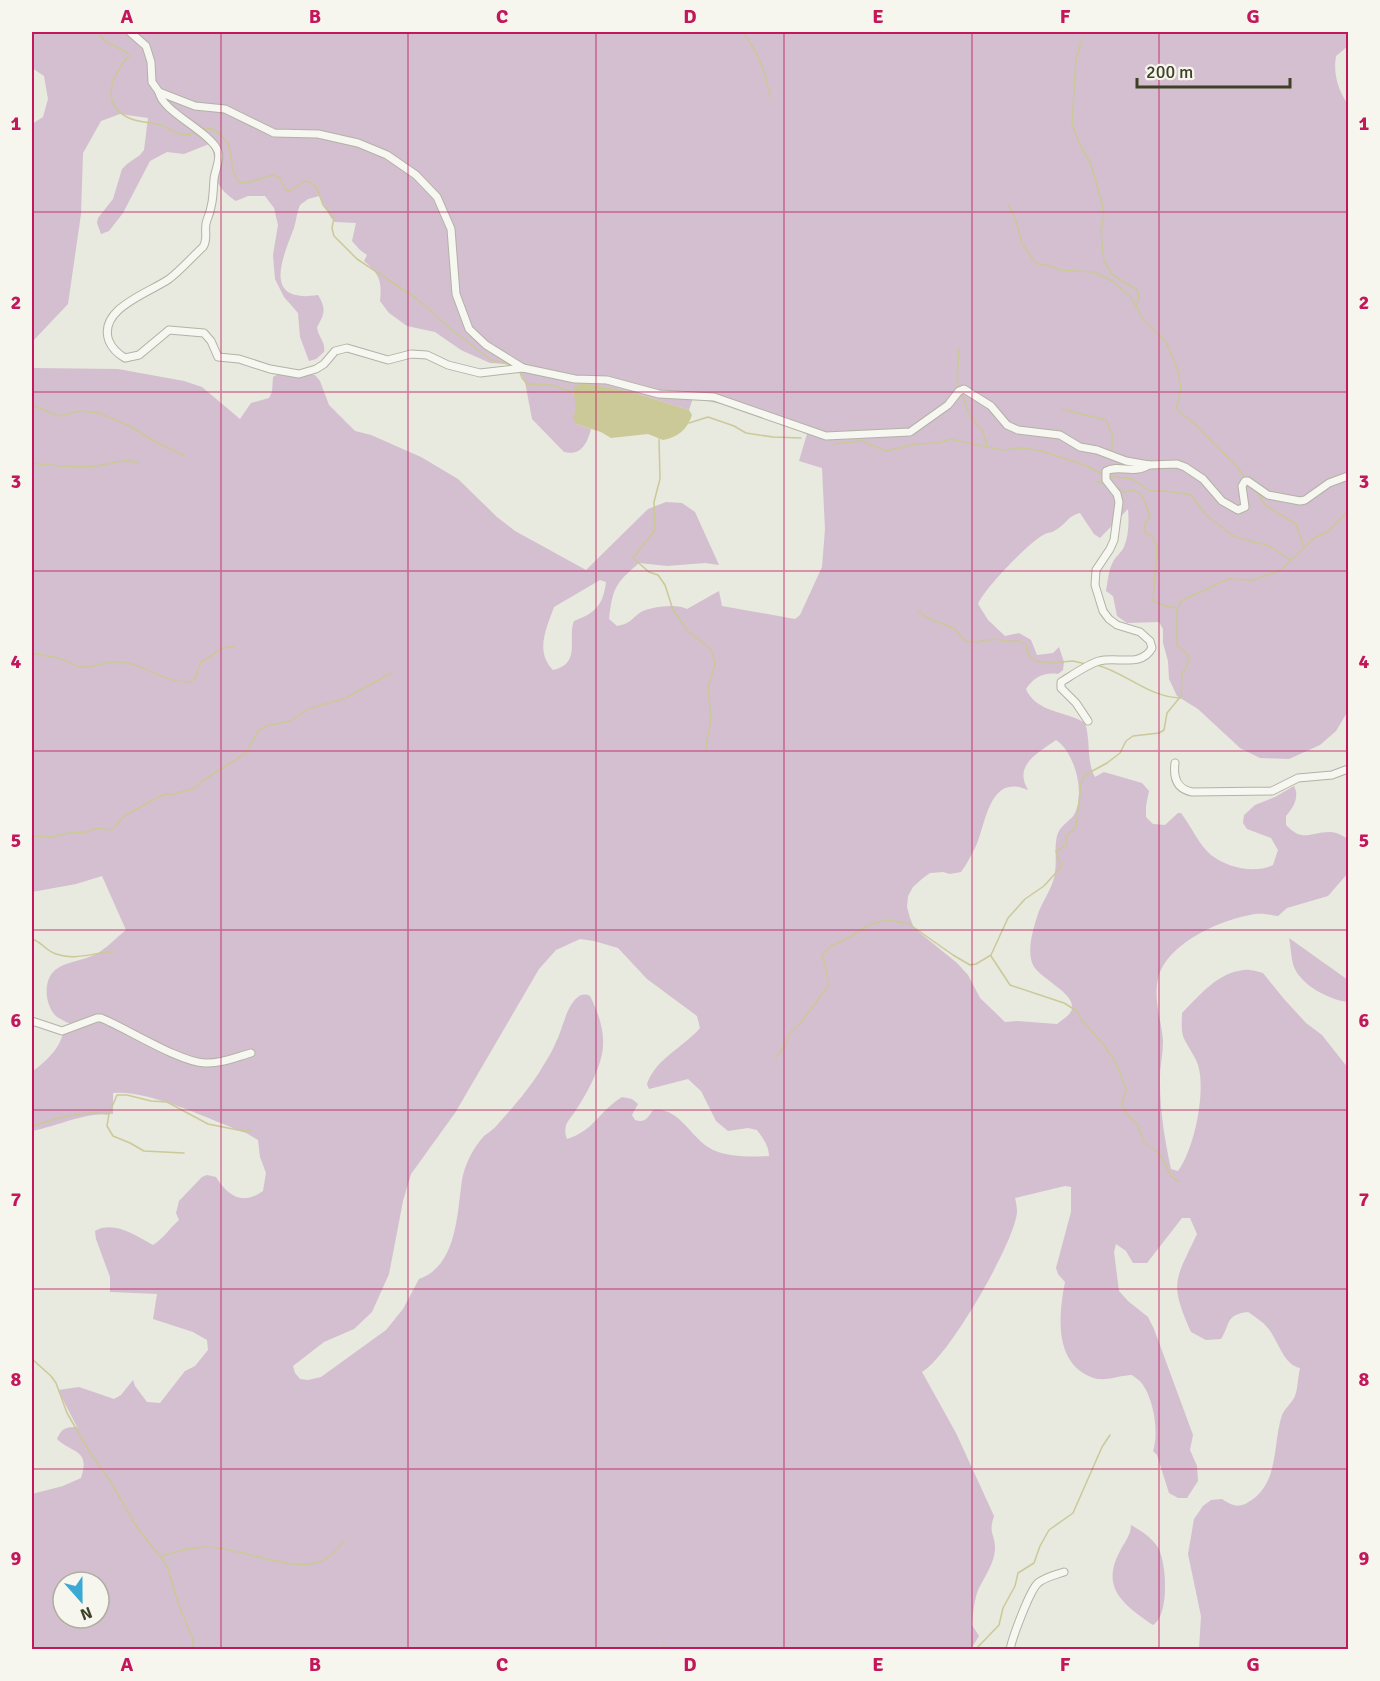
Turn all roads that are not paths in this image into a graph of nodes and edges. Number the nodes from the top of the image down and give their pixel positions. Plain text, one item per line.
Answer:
1 (130, 32) edge
2 (159, 92) junction
3 (523, 368) junction
4 (1149, 465) junction
5 (1348, 476) edge
6 (1088, 721) dead end
7 (1175, 764) dead end
8 (1348, 769) edge
9 (32, 1021) edge
10 (251, 1053) dead end
11 (1064, 1572) dead end
12 (1010, 1650) edge

1 - 2 street
2 - 3 street
2 - 3 street
3 - 4 street
4 - 5 street
4 - 6 street
7 - 8 street
9 - 10 street
11 - 12 street

